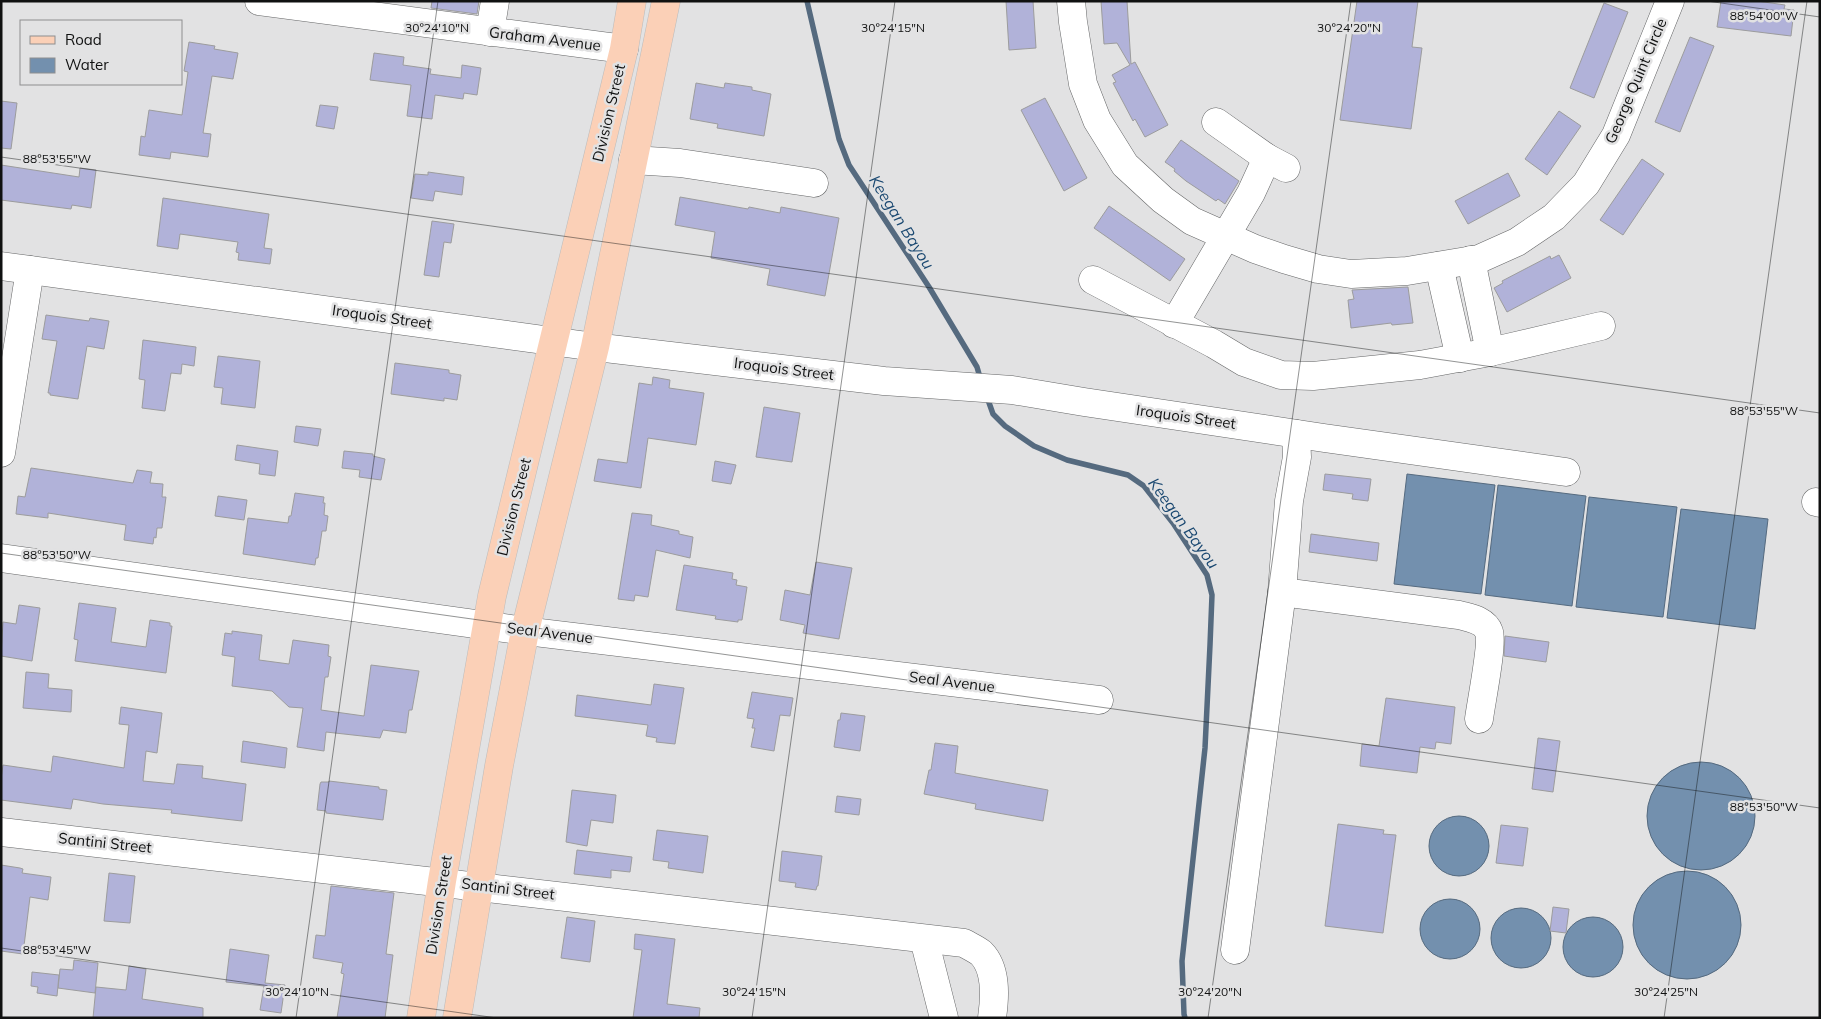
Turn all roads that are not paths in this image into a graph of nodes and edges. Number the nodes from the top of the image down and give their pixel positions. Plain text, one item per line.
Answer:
1 (259, 1) edge
2 (495, 1) edge
3 (632, 1) edge
4 (666, 1) edge
5 (1071, 1) edge
6 (1670, 1) edge
7 (490, 32) junction
8 (624, 49) junction
9 (1216, 122) dead end
10 (633, 160) junction
11 (814, 182) dead end
12 (1226, 237) junction
13 (1472, 260) junction
14 (1, 266) edge
15 (1439, 266) junction
16 (30, 270) junction
17 (1093, 280) dead end
18 (1174, 324) junction
19 (1601, 326) dead end
20 (554, 340) junction
21 (595, 347) junction
22 (1490, 352) junction
23 (1460, 358) junction
24 (1296, 434) junction
25 (1, 453) edge
26 (1566, 472) dead end
27 (1, 558) edge
28 (1282, 592) junction
29 (487, 625) junction
30 (526, 631) junction
31 (1099, 700) dead end
32 (1479, 719) dead end
33 (1, 832) edge
34 (442, 881) junction
35 (478, 885) junction
36 (924, 939) junction
37 (1235, 950) dead end
38 (421, 1018) edge
39 (457, 1018) edge
40 (944, 1018) edge
41 (992, 1018) edge

1 - 7 street, Graham Avenue
2 - 7 street
3 - 8 main road, Division Street
4 - 10 main road
5 - 12 street, George Quint Circle
6 - 13 street, George Quint Circle
7 - 8 street, Graham Avenue
8 - 20 main road, Division Street
9 - 12 street
10 - 11 street
10 - 21 main road
12 - 15 street, George Quint Circle
12 - 18 street
13 - 15 street, George Quint Circle
13 - 22 street
14 - 16 street, Iroquois Street
15 - 23 street
16 - 20 street, Iroquois Street
16 - 25 street
17 - 18 street
18 - 23 street
19 - 22 street
20 - 21 street, Iroquois Street
20 - 29 main road, Division Street
21 - 24 street, Iroquois Street
21 - 30 main road
22 - 23 street
24 - 26 street, Iroquois Street
24 - 28 street
27 - 29 street, Seal Avenue
28 - 32 street
28 - 37 street
29 - 30 street, Seal Avenue
29 - 34 main road, Division Street
30 - 31 street, Seal Avenue
30 - 35 main road
33 - 34 street, Santini Street
34 - 35 street, Santini Street
34 - 38 main road, Division Street
35 - 36 street, Santini Street
35 - 39 main road
36 - 40 street
36 - 41 street, Santini Street

